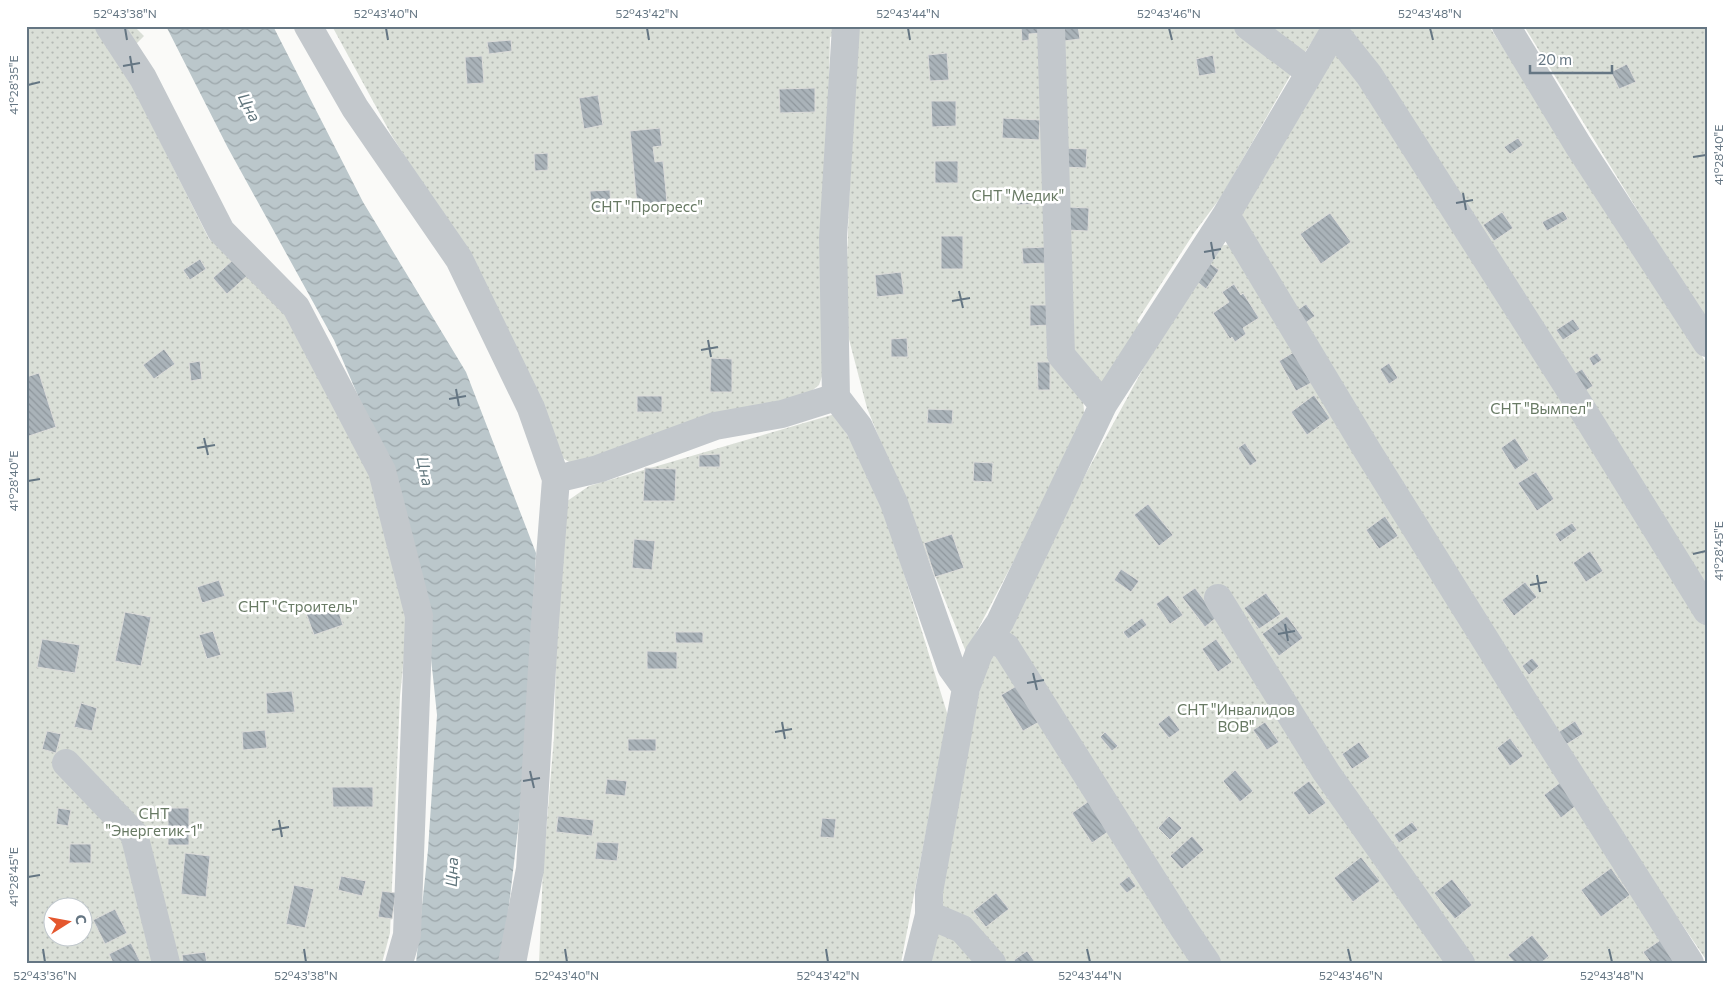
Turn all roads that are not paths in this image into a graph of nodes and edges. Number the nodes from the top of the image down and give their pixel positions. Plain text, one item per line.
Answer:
1 (110, 26) edge
2 (308, 26) edge
3 (846, 26) edge
4 (1051, 26) edge
5 (1248, 26) edge
6 (1506, 26) edge
7 (1335, 29) edge
8 (1309, 72) junction
9 (1226, 215) junction
10 (1707, 343) edge
11 (836, 397) junction
12 (1103, 405) junction
13 (556, 479) junction
14 (1218, 598) dead end
15 (1707, 611) edge
16 (991, 636) junction
17 (966, 688) junction
18 (66, 763) dead end
19 (929, 914) junction
20 (166, 963) edge
21 (398, 963) edge
22 (512, 963) edge
23 (917, 963) edge
24 (992, 963) edge
25 (1208, 963) edge
26 (1461, 963) edge
27 (1690, 963) edge

1 - 21 lane
2 - 13 lane
3 - 11 lane
4 - 12 lane
5 - 8 lane
6 - 10 lane
7 - 8 lane
7 - 15 lane
8 - 9 lane
9 - 12 lane
9 - 27 lane
11 - 13 lane
11 - 17 lane
12 - 16 lane
13 - 22 lane
14 - 26 lane
16 - 17 lane
16 - 25 lane
17 - 19 lane
18 - 20 lane
19 - 23 lane
19 - 24 lane

